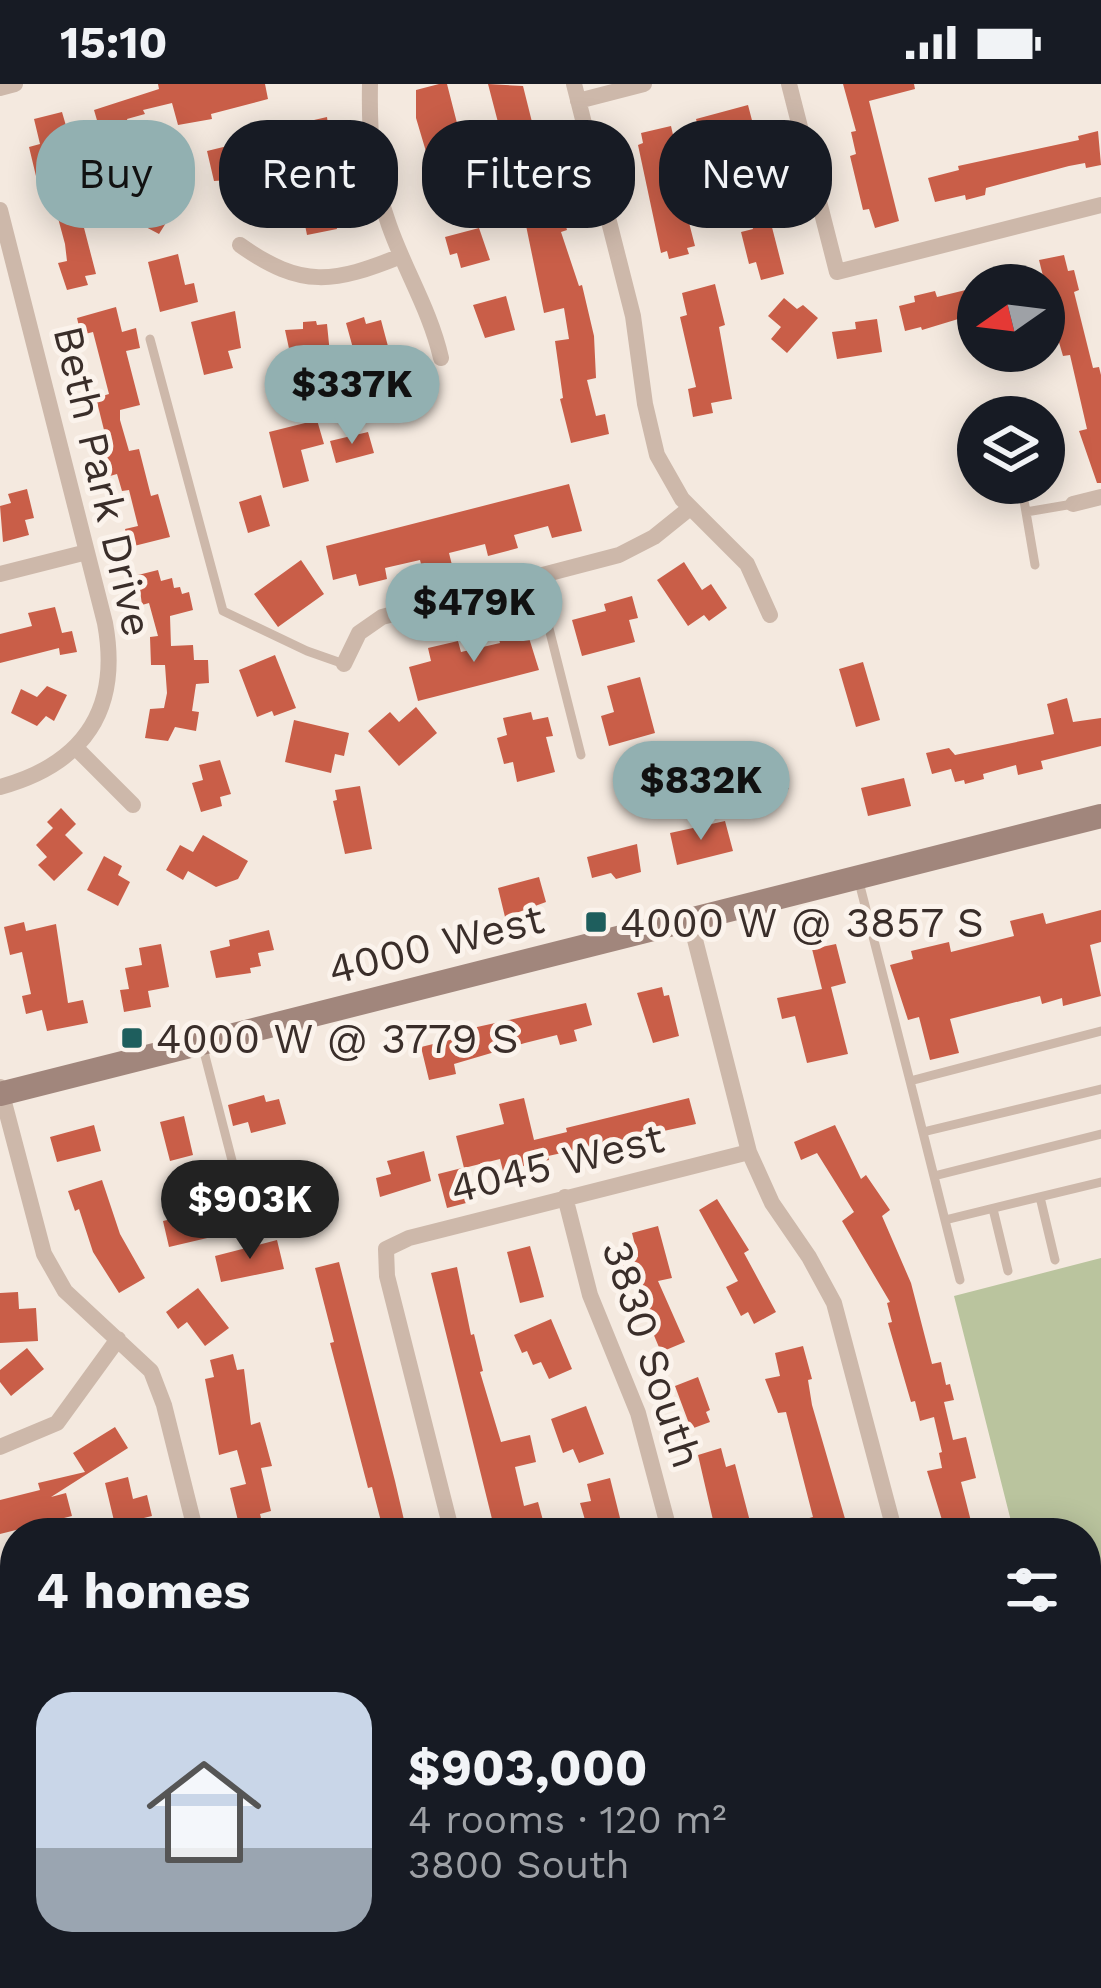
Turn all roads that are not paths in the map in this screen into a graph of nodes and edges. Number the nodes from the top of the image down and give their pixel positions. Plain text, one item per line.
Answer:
1 (15, 84) edge
2 (370, 84) edge
3 (644, 84) edge
4 (789, 84) edge
5 (0, 88) edge
6 (576, 92) edge
7 (0, 210) edge
8 (1100, 210) edge
9 (240, 245) dead end
10 (401, 256) junction
11 (151, 339) dead end
12 (441, 358) dead end
13 (1101, 497) edge
14 (1025, 504) edge
15 (1073, 504) joint
16 (690, 508) junction
17 (1026, 512) junction
18 (87, 551) junction
19 (1035, 566) dead end
20 (0, 574) edge
21 (536, 578) junction
22 (770, 615) dead end
23 (344, 664) joint
24 (76, 748) junction
25 (581, 755) dead end
26 (0, 787) edge
27 (133, 805) dead end
28 (1101, 816) edge
29 (858, 878) junction
30 (690, 920) junction
31 (1101, 1031) edge
32 (202, 1043) junction
33 (910, 1081) junction
34 (1101, 1089) edge
35 (1, 1091) edge
36 (923, 1132) junction
37 (1101, 1134) edge
38 (748, 1152) junction
39 (934, 1176) junction
40 (1101, 1182) edge
41 (329, 1193) dead end
42 (565, 1197) junction
43 (1040, 1197) junction
44 (993, 1209) junction
45 (945, 1220) junction
46 (1055, 1260) dead end
47 (1008, 1271) dead end
48 (960, 1280) dead end
49 (118, 1339) junction
50 (0, 1447) edge
51 (192, 1518) edge
52 (448, 1518) edge
53 (666, 1518) edge
54 (891, 1518) edge

1 - 5 street
2 - 10 street
3 - 6 street
4 - 8 street
6 - 16 street
7 - 18 street, Beth Park Drive
9 - 10 street
10 - 12 street
11 - 23 lane
13 - 15 street
14 - 17 lane
15 - 17 lane
16 - 21 street
16 - 22 street
17 - 19 lane
18 - 20 street
18 - 24 street, Beth Park Drive
21 - 23 street
21 - 25 lane
24 - 26 street
24 - 27 street
28 - 29 street, 4000 West
29 - 30 street, 4000 West
29 - 33 lane
30 - 32 street, 4000 West
30 - 38 street
31 - 33 lane
32 - 35 street, 4000 West
32 - 41 lane
33 - 36 lane
34 - 36 lane
35 - 49 street
36 - 39 lane
37 - 39 lane
38 - 42 street, 4045 West
38 - 54 street
39 - 45 lane
40 - 43 lane
42 - 52 street, 4045 West
42 - 53 street, 3830 South
43 - 44 lane
43 - 46 lane
44 - 45 lane
44 - 47 lane
45 - 48 lane
49 - 50 street
49 - 51 street

